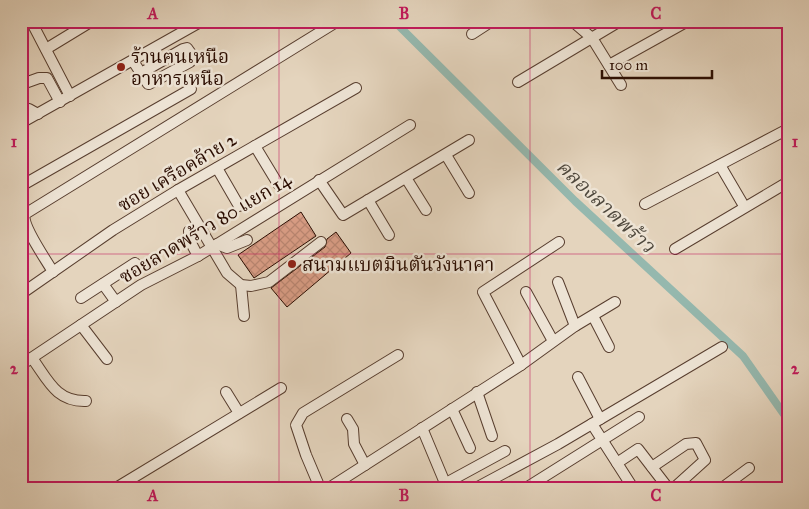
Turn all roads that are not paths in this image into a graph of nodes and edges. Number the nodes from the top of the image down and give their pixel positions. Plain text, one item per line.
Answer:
1 (31, 21) edge
2 (92, 21) edge
3 (202, 21) edge
4 (338, 21) edge
5 (492, 21) edge
6 (572, 21) edge
7 (620, 21) edge
8 (688, 21) edge
9 (472, 34) dead end
10 (592, 38) junction
11 (46, 49) junction
12 (133, 61) junction
13 (609, 65) junction
14 (141, 73) junction
15 (21, 82) edge
16 (518, 82) dead end
17 (621, 85) dead end
18 (356, 88) dead end
19 (191, 89) dead end
20 (70, 96) junction
21 (60, 102) junction
22 (21, 107) edge
23 (38, 114) junction
24 (21, 124) edge
25 (410, 125) dead end
26 (788, 129) edge
27 (469, 140) dead end
28 (255, 146) junction
29 (446, 154) junction
30 (720, 165) junction
31 (217, 168) junction
32 (406, 178) junction
33 (319, 180) junction
34 (788, 182) edge
35 (278, 184) dead end
36 (21, 186) edge
37 (178, 190) junction
38 (469, 193) dead end
39 (368, 200) junction
40 (646, 204) dead end
41 (240, 206) dead end
42 (744, 206) junction
43 (426, 210) dead end
44 (189, 231) dead end
45 (25, 234) edge
46 (389, 234) dead end
47 (247, 240) dead end
48 (321, 242) dead end
49 (559, 242) dead end
50 (214, 246) junction
51 (675, 249) dead end
52 (198, 256) junction
53 (135, 263) dead end
54 (54, 272) junction
55 (558, 282) dead end
56 (103, 284) junction
57 (241, 285) junction
58 (526, 292) dead end
59 (21, 294) edge
60 (81, 298) dead end
61 (116, 302) junction
62 (615, 302) dead end
63 (244, 316) dead end
64 (593, 316) junction
65 (81, 325) junction
66 (575, 326) junction
67 (552, 341) junction
68 (722, 347) dead end
69 (609, 348) dead end
70 (398, 355) dead end
71 (32, 358) junction
72 (107, 359) dead end
73 (521, 365) junction
74 (21, 366) edge
75 (578, 377) dead end
76 (281, 388) dead end
77 (226, 392) dead end
78 (477, 392) junction
79 (86, 401) dead end
80 (452, 408) junction
81 (239, 413) junction
82 (639, 417) dead end
83 (348, 419) dead end
84 (596, 421) junction
85 (422, 428) junction
86 (492, 436) dead end
87 (602, 440) junction
88 (470, 448) dead end
89 (505, 451) dead end
90 (617, 462) junction
91 (365, 466) junction
92 (652, 467) junction
93 (749, 468) dead end
94 (441, 485) edge
95 (627, 486) edge
96 (116, 488) edge
97 (320, 488) edge
98 (329, 488) edge
99 (476, 488) edge
100 (526, 488) edge
101 (668, 488) edge
102 (674, 488) edge
103 (722, 488) edge

1 - 11 street
2 - 11 street
3 - 12 street
4 - 45 street
5 - 9 street
6 - 10 street
7 - 10 street
8 - 13 street
10 - 13 street
10 - 16 street
11 - 20 street
12 - 14 street
12 - 20 street
13 - 17 street
14 - 14 street
15 - 21 street
18 - 28 street, ซอย เครือคล้าย 2
19 - 36 street
20 - 21 street
21 - 23 street
22 - 23 street
23 - 24 street
25 - 33 street, ซอยลาดพร้าว 80 แยก 14
26 - 30 street
27 - 29 street
28 - 31 street, ซอย เครือคล้าย 2
28 - 35 street
29 - 32 street
29 - 38 street
30 - 40 street
30 - 42 street
31 - 37 street, ซอย เครือคล้าย 2
31 - 41 street
32 - 39 street
32 - 43 street
33 - 39 street
33 - 50 street, ซอยลาดพร้าว 80 แยก 14
34 - 42 street
37 - 50 street
37 - 54 street, ซอย เครือคล้าย 2
39 - 46 street
42 - 51 street
44 - 52 street
45 - 54 street
47 - 50 street
48 - 57 street
49 - 73 street
50 - 52 street, ซอยลาดพร้าว 80 แยก 14
50 - 57 street
52 - 61 street, ซอยลาดพร้าว 80 แยก 14
53 - 56 street
54 - 59 street, ซอย เครือคล้าย 2
55 - 66 street
56 - 60 street
56 - 61 street
57 - 63 street
58 - 67 street
61 - 65 street, ซอยลาดพร้าว 80 แยก 14
62 - 64 street
64 - 66 street
64 - 69 street
65 - 71 street, ซอยลาดพร้าว 80 แยก 14
65 - 72 street
66 - 67 street
67 - 73 street
68 - 84 street
70 - 97 street
71 - 74 street, ซอยลาดพร้าว 80 แยก 14
71 - 79 street
73 - 78 street
75 - 84 street
76 - 81 street
77 - 81 street
78 - 80 street
78 - 86 street
80 - 85 street
80 - 88 street
81 - 96 street
82 - 87 street
83 - 91 street
84 - 87 street
84 - 99 street
85 - 91 street
85 - 94 street
87 - 90 street
87 - 100 street
89 - 94 street
90 - 92 street
90 - 95 street
91 - 98 street
92 - 101 street
92 - 102 street
93 - 103 street

